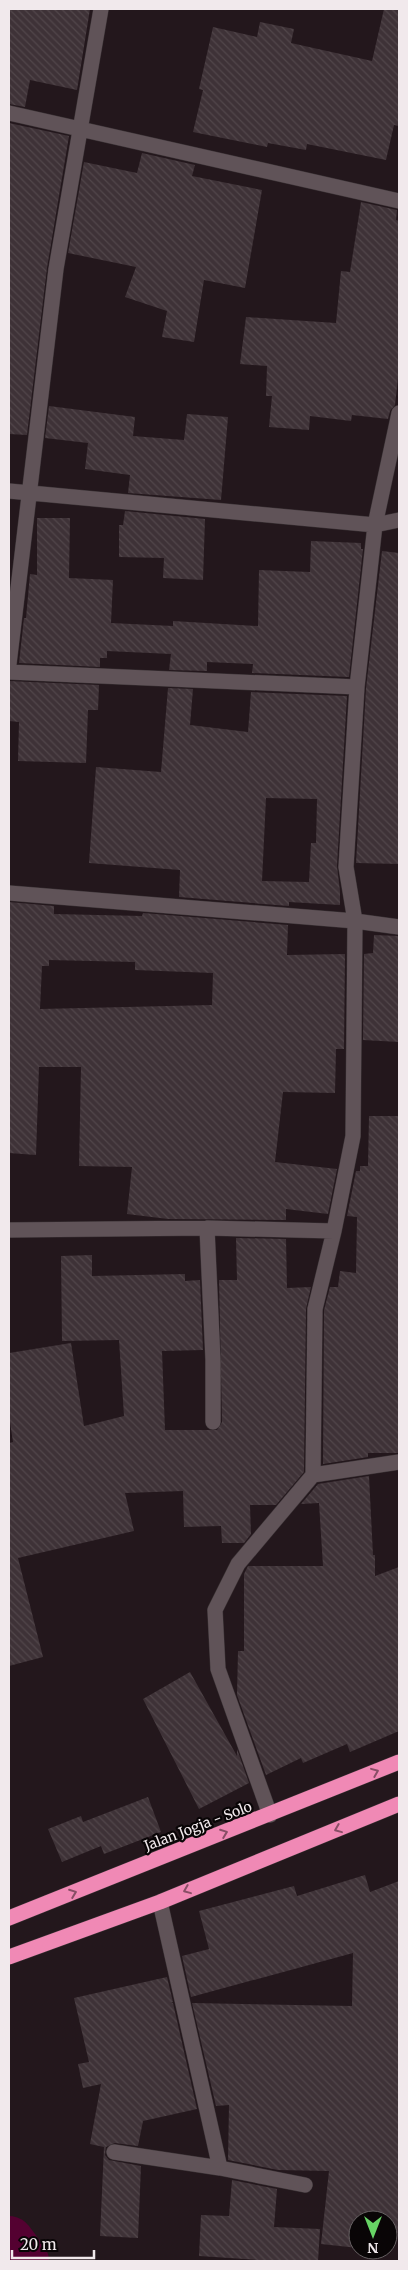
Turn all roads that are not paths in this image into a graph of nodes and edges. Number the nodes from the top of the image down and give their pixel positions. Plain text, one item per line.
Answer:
1 (101, 9) edge
2 (9, 113) edge
3 (79, 129) junction
4 (399, 201) edge
5 (399, 413) edge
6 (9, 491) edge
7 (29, 493) junction
8 (399, 520) edge
9 (376, 524) junction
10 (9, 664) edge
11 (9, 672) edge
12 (357, 687) junction
13 (9, 893) edge
14 (355, 922) junction
15 (399, 927) edge
16 (207, 1228) junction
17 (9, 1230) edge
18 (334, 1231) junction
19 (214, 1422) dead end
20 (399, 1462) edge
21 (313, 1475) junction
22 (399, 1762) edge
23 (399, 1804) edge
24 (270, 1815) junction
25 (160, 1902) junction
26 (9, 1918) edge
27 (9, 1957) edge
28 (114, 2152) dead end
29 (220, 2168) junction
30 (305, 2185) dead end

1 - 3 street
2 - 3 street
3 - 4 street
3 - 7 street
5 - 9 street
6 - 7 street
7 - 9 street
7 - 10 street
8 - 9 street
9 - 12 street
11 - 12 street
12 - 14 street
13 - 14 street
14 - 15 street
14 - 18 street
16 - 17 street
16 - 18 street
16 - 19 street
18 - 21 street
20 - 21 street
21 - 24 street
24 -> 22 highway, Jalan Jogja - Solo
23 -> 25 highway
26 -> 24 highway, Jalan Jogja - Solo
25 - 27 highway
25 - 29 street
28 - 29 street
29 - 30 street

